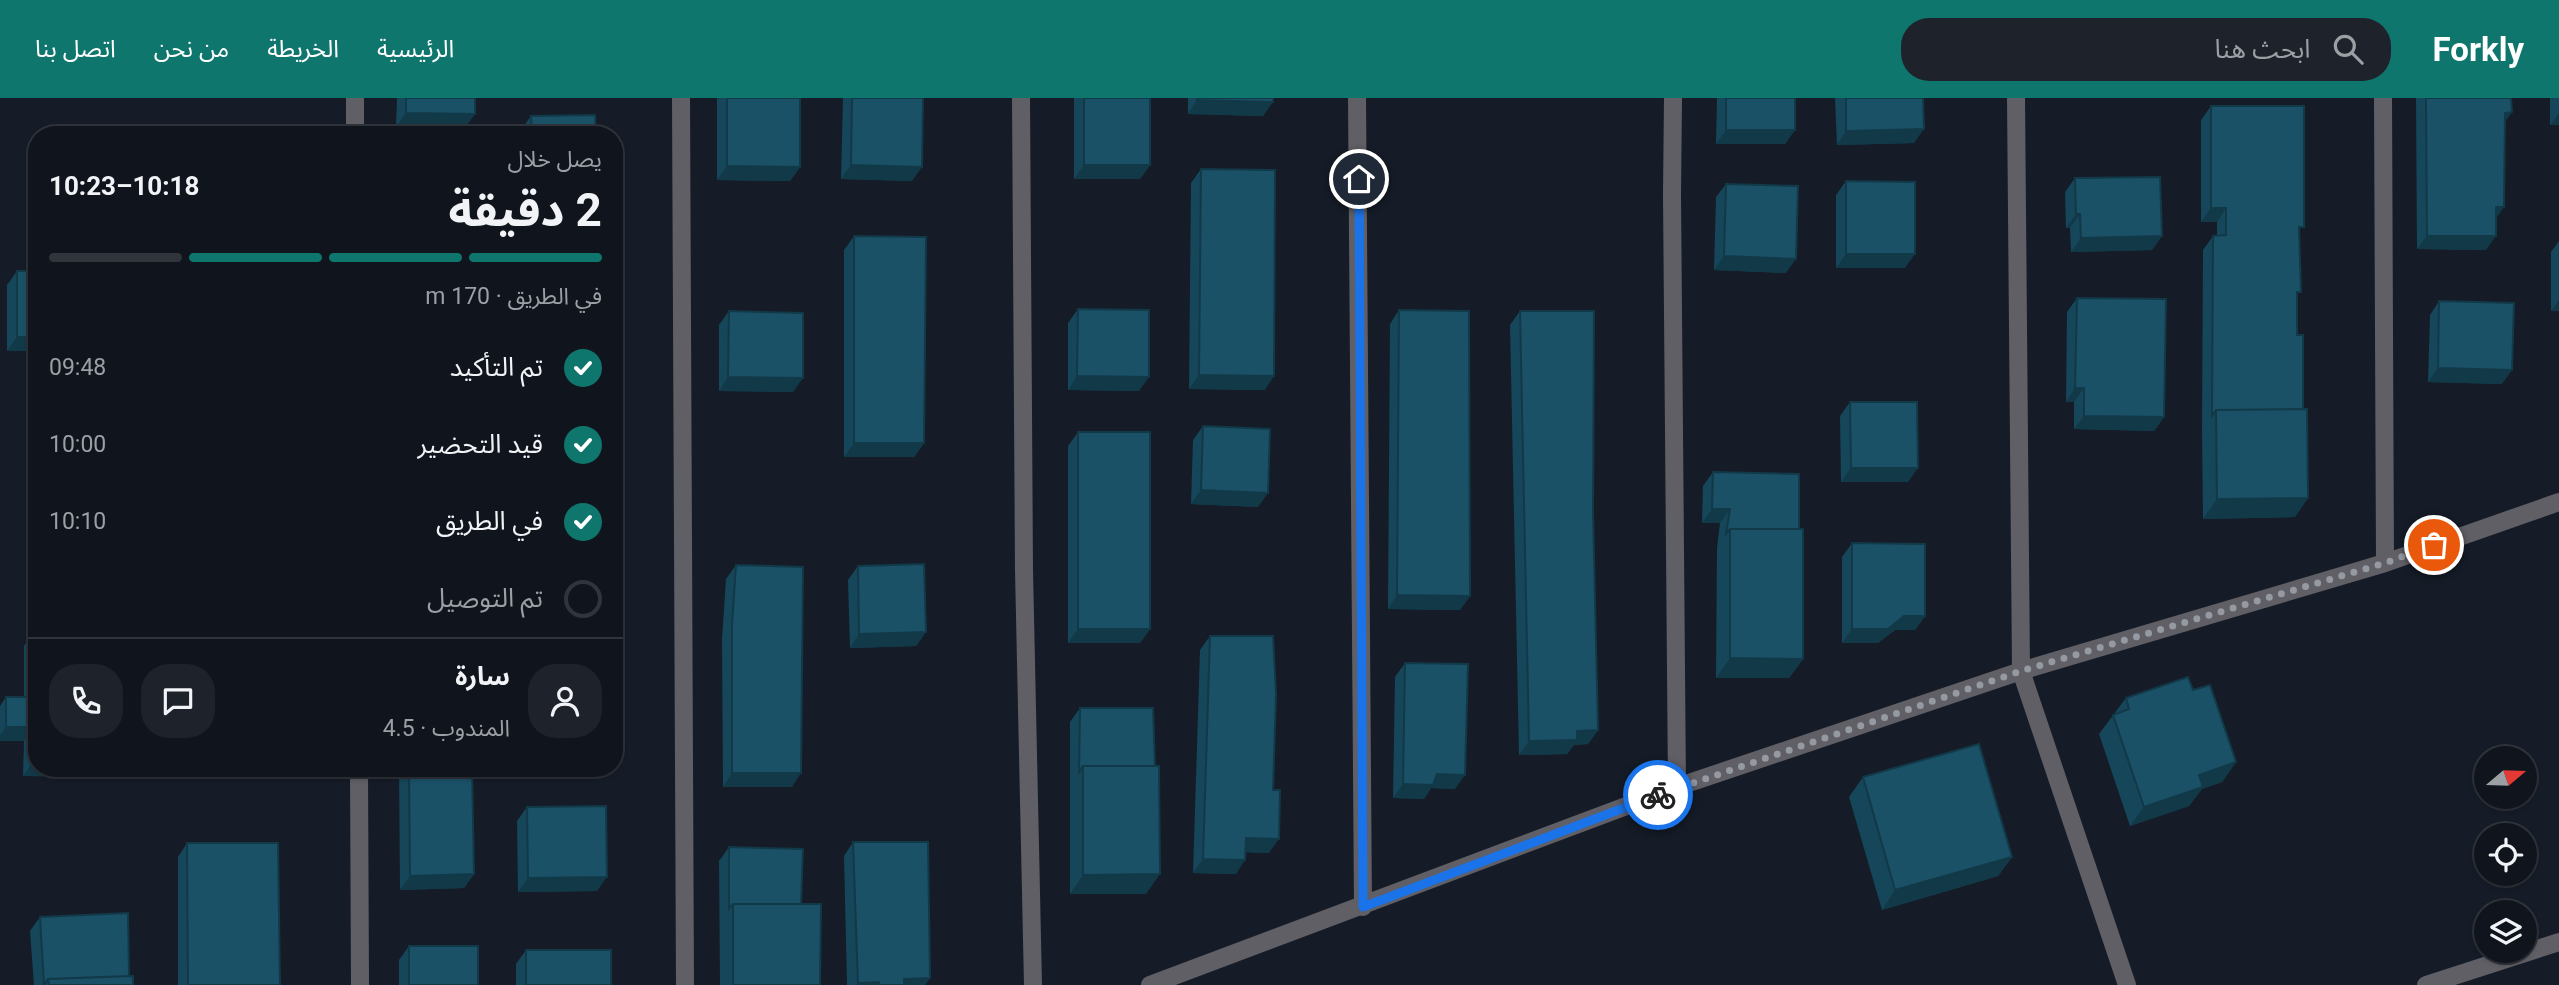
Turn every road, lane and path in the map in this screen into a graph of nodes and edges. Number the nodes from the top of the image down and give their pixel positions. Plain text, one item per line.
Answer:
1 (355, 98) edge
2 (681, 98) edge
3 (1021, 98) edge
4 (1357, 98) edge
5 (1673, 98) edge
6 (2016, 98) edge
7 (2383, 98) edge
8 (355, 126) edge
9 (2559, 502) edge
10 (2385, 563) junction
11 (2021, 671) junction
12 (359, 777) edge
13 (1677, 787) junction
14 (1363, 907) junction
15 (2559, 942) edge
16 (360, 985) edge
17 (685, 985) edge
18 (1033, 985) edge
19 (1150, 985) edge
20 (2127, 985) edge
21 (2426, 985) edge

1 - 8 street
2 - 17 street
3 - 18 street
4 - 14 street
5 - 13 street
6 - 11 street
7 - 10 street
9 - 10 street
10 - 11 street
11 - 13 street
11 - 20 street
12 - 16 street
13 - 14 street
14 - 19 street
15 - 21 street

